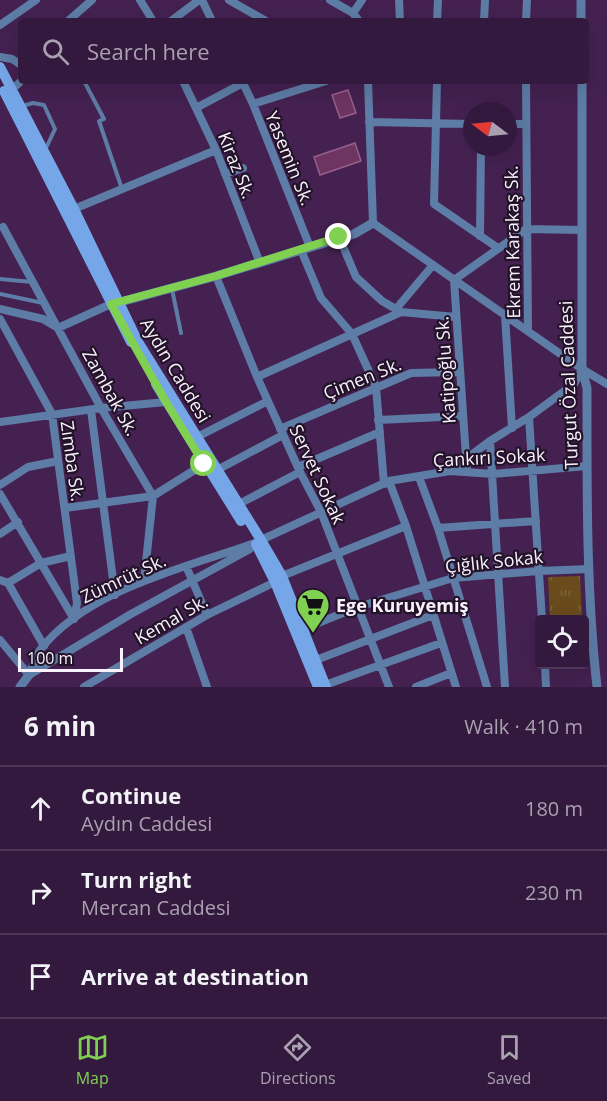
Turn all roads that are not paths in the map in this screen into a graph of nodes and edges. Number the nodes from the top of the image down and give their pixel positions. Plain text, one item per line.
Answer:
1 (36, 0) edge
2 (92, 0) edge
3 (140, 0) edge
4 (201, 0) edge
5 (229, 0) edge
6 (330, 0) edge
7 (362, 0) edge
8 (399, 0) edge
9 (438, 0) edge
10 (484, 0) edge
11 (526, 0) edge
12 (581, 0) edge
13 (353, 13) junction
14 (71, 18) edge
15 (151, 18) edge
16 (175, 18) edge
17 (210, 18) edge
18 (261, 18) edge
19 (357, 18) edge
20 (400, 18) edge
21 (438, 18) edge
22 (484, 18) edge
23 (526, 18) edge
24 (581, 18) edge
25 (0, 25) edge
26 (0, 57) edge
27 (18, 62) edge
28 (0, 67) edge
29 (86, 84) edge
30 (184, 84) edge
31 (238, 84) edge
32 (243, 84) edge
33 (316, 84) edge
34 (368, 84) edge
35 (437, 84) edge
36 (526, 84) edge
37 (582, 84) edge
38 (5, 88) edge
39 (253, 104) junction
40 (20, 106) junction
41 (196, 108) junction
42 (369, 122) junction
43 (437, 124) junction
44 (463, 124) edge
45 (517, 124) edge
46 (526, 124) junction
47 (216, 150) junction
48 (44, 152) junction
49 (481, 156) edge
50 (243, 168) dead end
51 (225, 174) junction
52 (123, 189) junction
53 (74, 209) junction
54 (373, 223) junction
55 (3, 227) dead end
56 (526, 229) junction
57 (582, 230) junction
58 (480, 236) junction
59 (339, 237) junction
60 (305, 248) junction
61 (498, 249) junction
62 (260, 263) junction
63 (433, 265) junction
64 (216, 276) junction
65 (0, 279) edge
66 (454, 280) junction
67 (33, 282) junction
68 (172, 288) junction
69 (0, 294) edge
70 (44, 303) junction
71 (115, 303) junction
72 (0, 309) edge
73 (399, 310) junction
74 (505, 315) junction
75 (456, 317) junction
76 (0, 319) edge
77 (58, 328) junction
78 (528, 331) junction
79 (181, 333) dead end
80 (352, 334) junction
81 (582, 369) junction
82 (459, 372) junction
83 (257, 376) junction
84 (607, 384) edge
85 (376, 387) junction
86 (268, 401) junction
87 (166, 402) junction
88 (101, 408) junction
89 (91, 410) junction
90 (52, 414) junction
91 (463, 416) junction
92 (529, 417) junction
93 (378, 420) junction
94 (0, 422) edge
95 (512, 428) junction
96 (282, 432) junction
97 (380, 432) junction
98 (197, 437) junction
99 (490, 441) junction
100 (467, 459) junction
101 (58, 461) junction
102 (204, 464) junction
103 (587, 466) junction
104 (299, 469) junction
105 (218, 470) junction
106 (450, 471) junction
107 (532, 471) junction
108 (467, 472) junction
109 (493, 474) junction
110 (419, 477) junction
111 (387, 482) junction
112 (0, 485) edge
113 (0, 494) edge
114 (153, 496) junction
115 (102, 503) junction
116 (238, 504) junction
117 (65, 508) junction
118 (321, 512) junction
119 (536, 521) junction
120 (18, 522) junction
121 (496, 524) junction
122 (406, 526) junction
123 (438, 528) junction
124 (0, 534) edge
125 (258, 541) junction
126 (338, 554) junction
127 (71, 556) junction
128 (41, 563) junction
129 (186, 566) junction
130 (588, 569) junction
131 (539, 571) junction
132 (499, 574) junction
133 (453, 578) junction
134 (192, 579) junction
135 (278, 579) junction
136 (144, 581) junction
137 (4, 582) edge
138 (424, 586) junction
139 (115, 595) junction
140 (358, 607) junction
141 (207, 615) junction
142 (433, 615) junction
143 (542, 615) edge
144 (587, 615) edge
145 (74, 619) junction
146 (186, 627) junction
147 (303, 629) junction
148 (371, 638) junction
149 (0, 640) edge
150 (589, 641) edge
151 (441, 642) junction
152 (44, 646) junction
153 (316, 660) junction
154 (381, 663) junction
155 (545, 669) edge
156 (451, 673) junction
157 (29, 675) junction
158 (323, 686) edge
159 (20, 687) edge
160 (84, 687) edge
161 (207, 687) edge
162 (389, 687) edge
163 (416, 687) edge
164 (456, 687) edge
165 (487, 687) edge
166 (506, 687) edge
167 (546, 687) edge
168 (597, 687) edge

1 - 25 street
2 - 14 street
3 - 15 street
4 - 16 street
4 - 17 street
5 - 18 street
6 - 13 street
7 - 13 street
8 - 20 street
9 - 21 street
10 - 22 street
11 - 23 street
12 - 24 street
13 - 19 street
26 - 27 street
28 - 38 main road, Aydın Caddesi
29 - 52 lane
30 - 41 street, Kiraz Sk.
31 - 41 street
32 - 39 street, Yasemin Sk.
33 - 39 street
34 - 42 street
35 - 43 street
36 - 46 street, Ekrem Karakaş Sk.
37 - 57 street, Turgut Özal Caddesi
38 - 40 main road, Aydın Caddesi
38 - 71 main road, Aydın Caddesi
39 - 60 street, Yasemin Sk.
40 - 48 main road, Aydın Caddesi
40 - 48 lane
41 - 47 street, Kiraz Sk.
42 - 43 street
42 - 54 street
43 - 44 street
43 - 58 street
45 - 46 street
46 - 56 street, Ekrem Karakaş Sk.
47 - 51 street, Kiraz Sk.
47 - 52 street
48 - 53 main road, Aydın Caddesi
49 - 58 street
50 - 51 street
51 - 62 street, Kiraz Sk.
52 - 53 street
53 - 71 main road, Aydın Caddesi
54 - 59 street
54 - 63 street
55 - 67 street, Zambak Sk.
56 - 57 street
56 - 61 street
56 - 78 street, Ekrem Karakaş Sk.
57 - 81 street, Turgut Özal Caddesi
58 - 61 street
59 - 60 street
59 - 73 street
60 - 62 street
60 - 80 street, Yasemin Sk.
61 - 66 street
62 - 64 street
63 - 66 street
63 - 73 street
64 - 68 street
64 - 83 street, Servet Sokak
65 - 67 lane
66 - 74 street
66 - 75 street, Katipoğlu Sk.
67 - 70 street, Zambak Sk.
68 - 71 street
68 - 79 lane
69 - 70 lane
70 - 77 street, Zambak Sk.
71 - 77 street
71 - 87 main road, Aydın Caddesi
71 - 98 main road, Aydın Caddesi
72 - 77 street
73 - 75 street
73 - 80 street
74 - 78 street
74 - 95 street
75 - 82 street, Katipoğlu Sk.
76 - 90 street, Zımba Sk.
77 - 88 street, Zambak Sk.
78 - 81 street
80 - 83 street
80 - 85 street, Yasemin Sk.
81 - 84 street
81 - 92 street
81 - 103 street, Turgut Özal Caddesi
82 - 85 street, Çimen Sk.
82 - 91 street, Katipoğlu Sk.
83 - 86 street, Servet Sokak
85 - 93 street
85 - 96 street, Çimen Sk.
86 - 96 street, Servet Sokak
86 - 98 street
87 - 88 street
87 - 102 main road, Aydın Caddesi
88 - 89 street
88 - 114 street, Zambak Sk.
89 - 90 street
89 - 115 street
90 - 94 street
90 - 101 street, Zımba Sk.
91 - 93 street
91 - 100 street, Katipoğlu Sk.
92 - 95 street
92 - 107 street
93 - 97 street
95 - 99 street
96 - 104 street, Servet Sokak
96 - 105 street, Çimen Sk.
97 - 104 street
97 - 111 street
98 - 105 main road, Aydın Caddesi
99 - 100 street
99 - 109 street
100 - 106 street
100 - 108 street, Katipoğlu Sk.
101 - 112 street
101 - 117 street, Zımba Sk.
102 - 114 street
102 - 125 main road, Aydın Caddesi
103 - 107 street, Çankırı Sokak
103 - 130 street, Turgut Özal Caddesi
104 - 116 street
104 - 118 street, Servet Sokak
105 - 116 main road, Aydın Caddesi
106 - 108 street, Çankırı Sokak
106 - 110 street, Çankırı Sokak
107 - 109 street, Çankırı Sokak
107 - 119 street
108 - 109 street, Çankırı Sokak
109 - 121 street
110 - 111 street, Çankırı Sokak
110 - 123 street
111 - 118 street, Çankırı Sokak
111 - 122 street
113 - 120 street
114 - 115 street
114 - 136 street
115 - 117 street
115 - 139 street
116 - 125 main road, Aydın Caddesi
117 - 127 street, Zımba Sk.
118 - 125 street, Çankırı Sokak
118 - 126 street, Servet Sokak
119 - 121 street
119 - 131 street
120 - 124 street
120 - 128 street
121 - 123 street
121 - 132 street
122 - 126 street, Kemal Sk.
122 - 138 street
123 - 133 street
125 - 129 street, Zümrüt Sk.
125 - 134 street
125 - 135 main road, Aydın Caddesi
126 - 135 street, Kemal Sk.
126 - 140 street, Servet Sokak
127 - 128 street
127 - 145 street, Zımba Sk.
128 - 137 street
128 - 145 street
129 - 134 street
129 - 136 street, Zümrüt Sk.
130 - 131 street, Çığlık Sokak
130 - 144 street, Turgut Özal Caddesi
131 - 132 street, Çığlık Sokak
131 - 143 street
132 - 133 street, Çığlık Sokak
132 - 166 street
133 - 138 street, Çığlık Sokak
133 - 165 street
134 - 141 street
134 - 157 street
135 - 141 street, Kemal Sk.
135 - 147 main road, Aydın Caddesi
135 - 158 main road, Aydın Caddesi
136 - 139 street, Zümrüt Sk.
137 - 152 street
138 - 140 street, Çığlık Sokak
138 - 142 street
139 - 145 street, Zümrüt Sk.
140 - 147 street, Çığlık Sokak
140 - 148 street, Servet Sokak
141 - 146 street, Kemal Sk.
142 - 148 street
142 - 151 street
145 - 152 street, Zümrüt Sk.
146 - 160 street, Kemal Sk.
146 - 161 street
147 - 153 main road, Aydın Caddesi
148 - 153 street
148 - 154 street, Servet Sokak
149 - 157 street
150 - 168 street, Turgut Özal Caddesi
151 - 154 street
151 - 156 street
152 - 157 street, Zümrüt Sk.
153 - 158 main road, Aydın Caddesi
154 - 158 street
154 - 162 street, Servet Sokak
155 - 167 street
156 - 163 street
156 - 164 street
157 - 159 street

